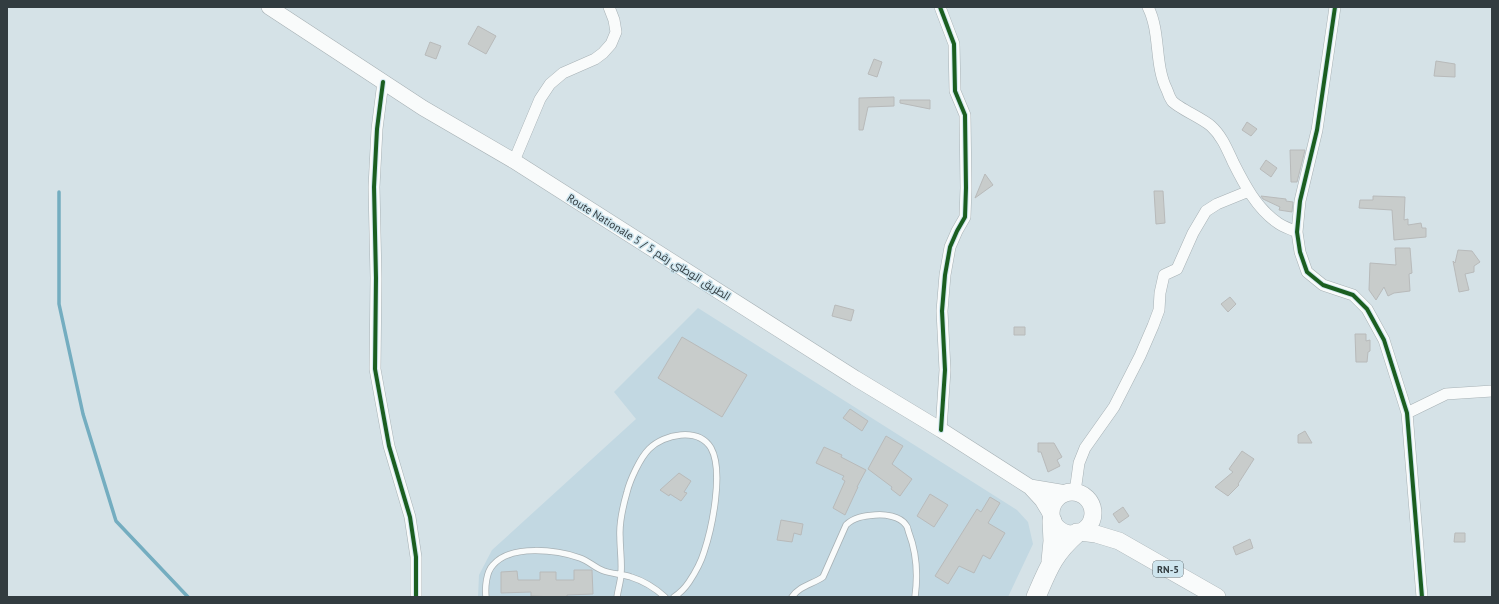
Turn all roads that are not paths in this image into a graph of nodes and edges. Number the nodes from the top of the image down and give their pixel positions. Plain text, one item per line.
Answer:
1 (269, 7) edge
2 (609, 7) edge
3 (940, 7) edge
4 (1148, 7) edge
5 (1335, 7) edge
6 (383, 82) junction
7 (514, 161) junction
8 (1249, 191) junction
9 (1297, 232) junction
10 (1492, 391) edge
11 (1407, 413) junction
12 (941, 430) junction
13 (1030, 487) junction
14 (1071, 492) junction
15 (1092, 505) junction
16 (1052, 518) junction
17 (1079, 533) junction
18 (1119, 541) junction
19 (1051, 561) junction
20 (621, 574) junction
21 (416, 597) edge
22 (486, 597) edge
23 (617, 597) edge
24 (665, 597) edge
25 (674, 597) edge
26 (792, 597) edge
27 (915, 597) edge
28 (1036, 597) edge
29 (1217, 597) edge
30 (1422, 597) edge

1 - 6 main road, Route Nationale 5 / الطريق الوطني رقم 5
2 - 7 street
3 - 12 street
4 - 8 street
5 - 9 street
6 - 7 main road, Route Nationale 5 / الطريق الوطني رقم 5
6 - 21 street
7 - 12 main road, Route Nationale 5 / الطريق الوطني رقم 5
8 - 9 street
8 - 14 street
9 - 11 street
10 - 11 street
11 - 30 street
12 - 13 main road, Route Nationale 5 / الطريق الوطني رقم 5
13 - 14 main road
13 - 16 main road
14 - 15 main road
14 - 16 main road
15 - 17 main road
15 - 18 main road, RN-5
16 - 17 main road
16 - 19 highway
17 - 18 main road, RN-5
17 - 19 highway
18 - 29 main road, RN-5
19 - 28 highway
20 - 22 lane
20 - 23 lane
20 - 24 lane
20 - 25 lane
26 - 27 lane

